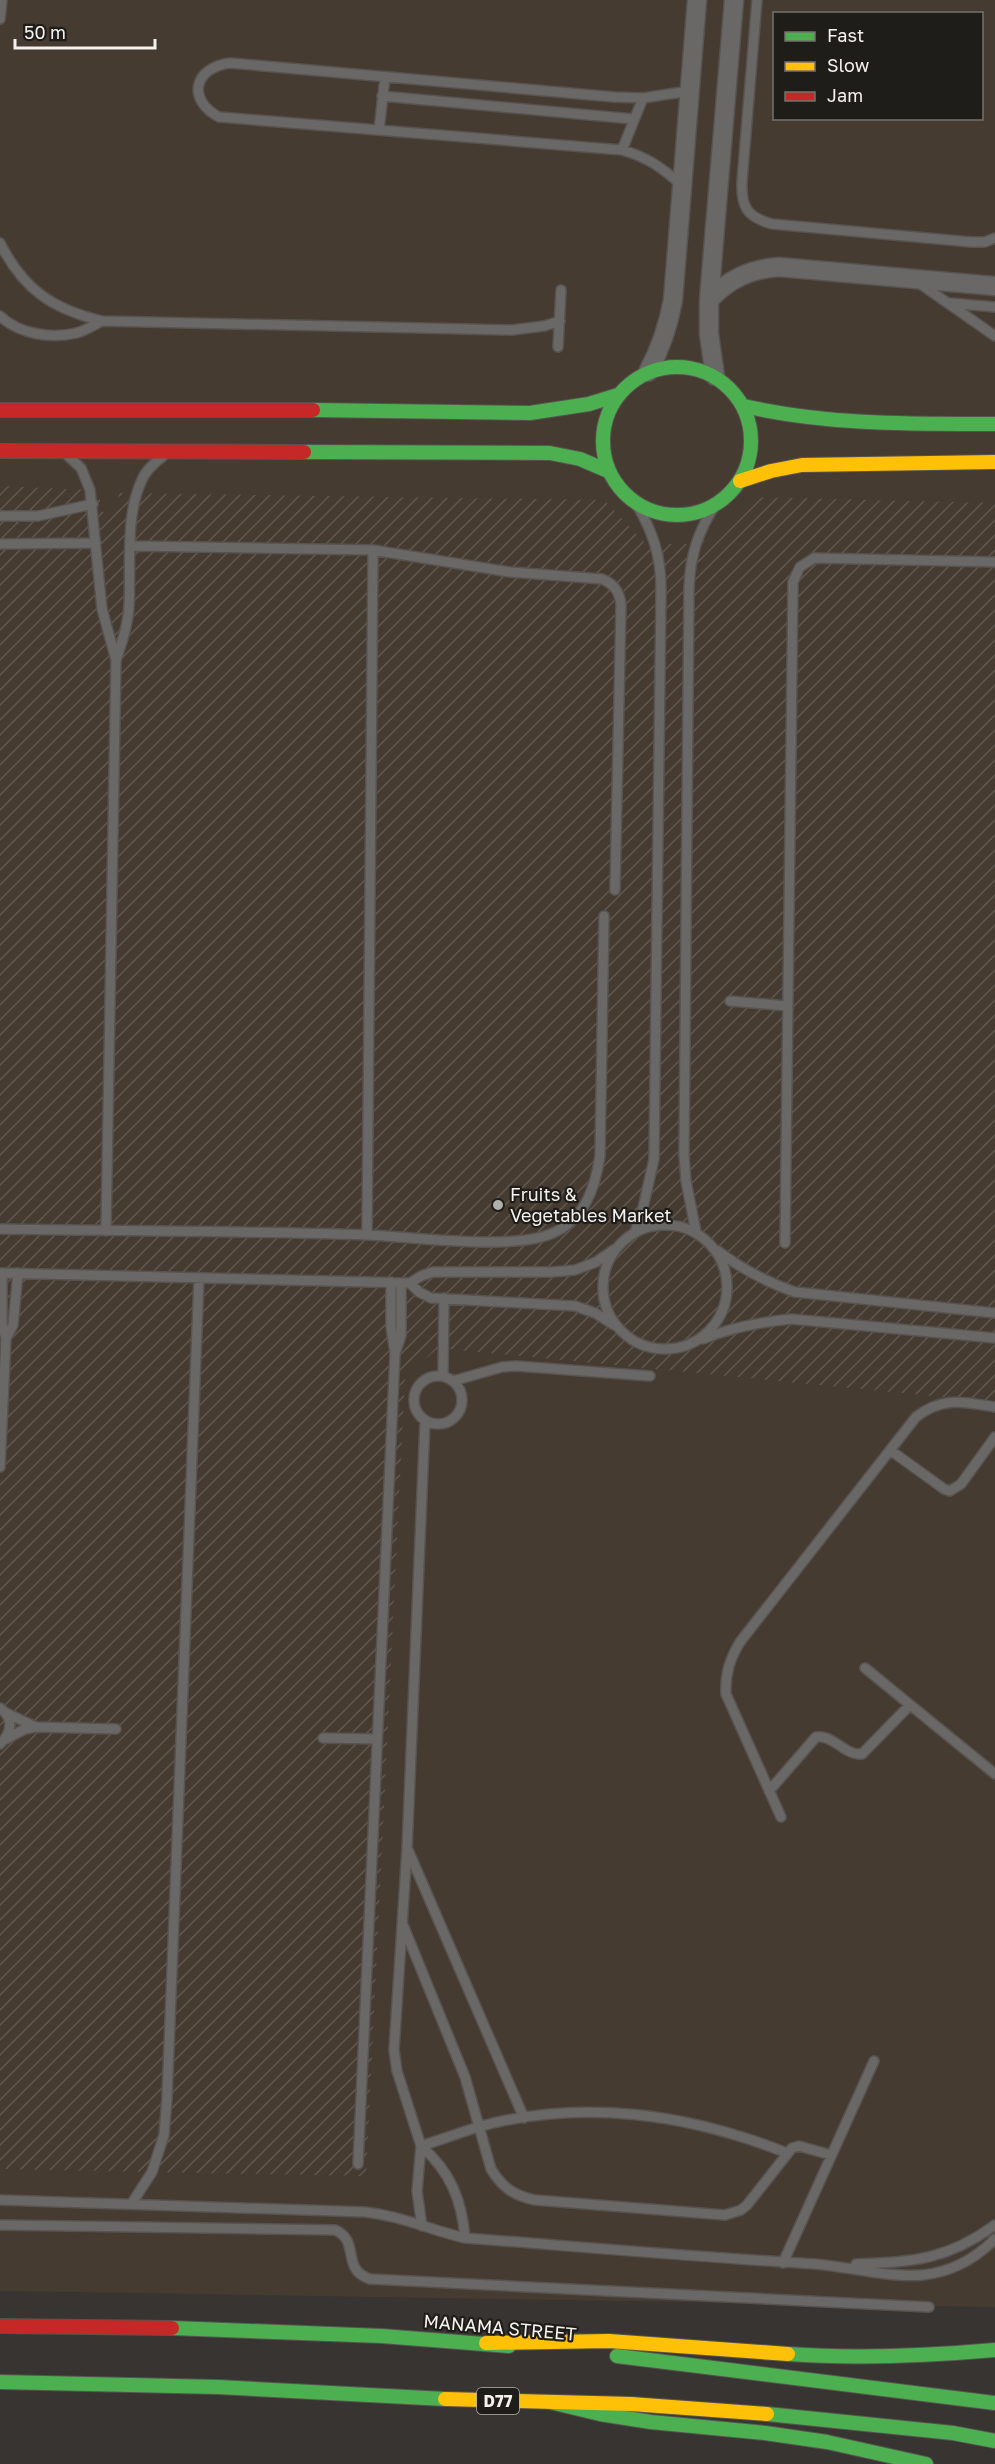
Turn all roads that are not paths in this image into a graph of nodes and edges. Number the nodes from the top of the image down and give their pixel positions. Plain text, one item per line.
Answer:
1 (2, 0) edge
2 (697, 0) edge
3 (734, 0) edge
4 (757, 0) edge
5 (0, 19) edge
6 (384, 77) junction
7 (689, 91) junction
8 (382, 96) junction
9 (642, 98) junction
10 (633, 119) junction
11 (379, 130) junction
12 (622, 150) junction
13 (681, 185) junction
14 (995, 238) edge
15 (0, 243) edge
16 (915, 280) junction
17 (995, 286) edge
18 (561, 290) dead end
19 (709, 300) junction
20 (947, 303) junction
21 (995, 307) edge
22 (0, 316) edge
23 (102, 321) junction
24 (560, 321) junction
25 (995, 336) edge
26 (558, 347) dead end
27 (648, 372) junction
28 (715, 376) junction
29 (618, 395) junction
30 (744, 406) junction
31 (0, 410) edge
32 (995, 424) edge
33 (62, 450) junction
34 (170, 450) junction
35 (0, 451) edge
36 (995, 462) edge
37 (608, 471) junction
38 (740, 481) junction
39 (635, 502) junction
40 (93, 504) junction
41 (716, 504) junction
42 (0, 516) edge
43 (96, 543) junction
44 (0, 544) edge
45 (131, 546) junction
46 (373, 550) junction
47 (995, 562) edge
48 (116, 660) junction
49 (615, 891) dead end
50 (604, 916) dead end
51 (730, 1001) dead end
52 (787, 1006) junction
53 (0, 1229) edge
54 (106, 1231) junction
55 (635, 1232) junction
56 (696, 1232) junction
57 (367, 1235) junction
58 (785, 1243) dead end
59 (615, 1249) junction
60 (716, 1249) junction
61 (1, 1273) edge
62 (18, 1273) junction
63 (200, 1278) junction
64 (391, 1282) junction
65 (406, 1283) junction
66 (444, 1298) junction
67 (995, 1313) edge
68 (614, 1325) junction
69 (6, 1338) junction
70 (995, 1338) edge
71 (698, 1341) junction
72 (395, 1353) junction
73 (443, 1376) junction
74 (650, 1376) dead end
75 (453, 1381) junction
76 (995, 1407) edge
77 (425, 1421) junction
78 (995, 1437) edge
79 (890, 1450) junction
80 (0, 1467) edge
81 (865, 1668) dead end
82 (909, 1706) junction
83 (2, 1709) edge
84 (36, 1727) junction
85 (116, 1729) dead end
86 (323, 1738) dead end
87 (376, 1738) junction
88 (3, 1741) edge
89 (995, 1774) edge
90 (769, 1791) junction
91 (781, 1817) dead end
92 (407, 1849) junction
93 (402, 1921) junction
94 (874, 2061) dead end
95 (524, 2118) junction
96 (479, 2127) junction
97 (421, 2146) junction
98 (787, 2153) junction
99 (831, 2155) junction
100 (358, 2164) dead end
101 (0, 2200) edge
102 (132, 2204) junction
103 (0, 2225) edge
104 (995, 2225) edge
105 (422, 2226) junction
106 (465, 2238) junction
107 (995, 2239) edge
108 (783, 2262) junction
109 (826, 2265) junction
110 (929, 2307) dead end
111 (0, 2326) edge
112 (486, 2343) junction
113 (995, 2350) edge
114 (0, 2382) edge
115 (550, 2402) junction
116 (995, 2403) edge
117 (995, 2441) edge
118 (926, 2464) edge

1 - 5 lane
2 - 7 street
3 - 19 street
4 - 14 lane
6 - 8 lane
6 - 9 lane
6 - 11 lane
7 - 9 lane
7 - 13 street
8 - 10 lane
8 - 11 lane
9 - 10 lane
10 - 12 lane
11 - 12 lane
12 - 13 lane
13 - 27 street
15 - 23 lane
16 - 17 street
16 - 19 street
16 - 20 lane
18 - 24 lane
19 - 28 street
20 - 21 lane
20 - 25 lane
22 - 23 lane
23 - 24 lane
24 - 26 lane
27 - 28 main road
27 - 29 main road
28 - 30 main road
29 - 31 main road
29 - 37 main road
30 - 32 main road
30 - 38 main road
33 - 34 main road
33 - 35 main road
33 - 40 lane
34 - 37 main road
34 - 45 lane
36 - 38 main road
37 - 39 main road
38 - 41 main road
39 - 41 main road
39 - 55 lane
40 - 42 lane
40 - 43 lane
41 - 56 lane
43 - 44 lane
43 - 48 lane
45 - 46 lane
45 - 48 lane
46 - 49 lane
46 - 57 lane
47 - 52 lane
48 - 54 lane
50 - 57 lane
51 - 52 lane
52 - 58 lane
53 - 54 lane
54 - 57 lane
55 - 56 lane
55 - 59 lane
56 - 60 lane
59 - 65 lane
59 - 68 lane
60 - 67 lane
60 - 71 lane
61 - 62 lane
61 - 69 lane
62 - 63 lane
62 - 69 lane
63 - 64 lane
63 - 102 lane
64 - 65 lane
64 - 72 lane
65 - 66 lane
65 - 72 lane
66 - 68 lane
66 - 73 lane
68 - 71 lane
69 - 80 lane
70 - 71 lane
72 - 87 lane
73 - 75 lane
73 - 77 lane
74 - 75 lane
75 - 77 lane
76 - 79 lane
77 - 92 lane
78 - 79 lane
79 - 90 lane
81 - 82 lane
82 - 89 lane
82 - 90 lane
83 - 84 lane
83 - 88 lane
84 - 85 lane
84 - 88 lane
86 - 87 lane
87 - 100 lane
90 - 91 lane
92 - 93 lane
92 - 95 lane
93 - 96 lane
93 - 97 lane
94 - 99 lane
95 - 96 lane
95 - 98 lane
96 - 97 lane
96 - 98 lane
97 - 105 lane
97 - 106 lane
98 - 99 lane
99 - 108 lane
101 - 102 lane
102 - 105 lane
103 - 110 lane
104 - 109 lane
105 - 106 lane
106 - 108 lane
107 - 109 lane
108 - 109 lane
111 - 112 main road, MANAMA STREET
112 - 113 main road
112 - 116 main road, MANAMA STREET
114 - 115 main road, D77
115 - 117 main road, D77
115 - 118 main road

